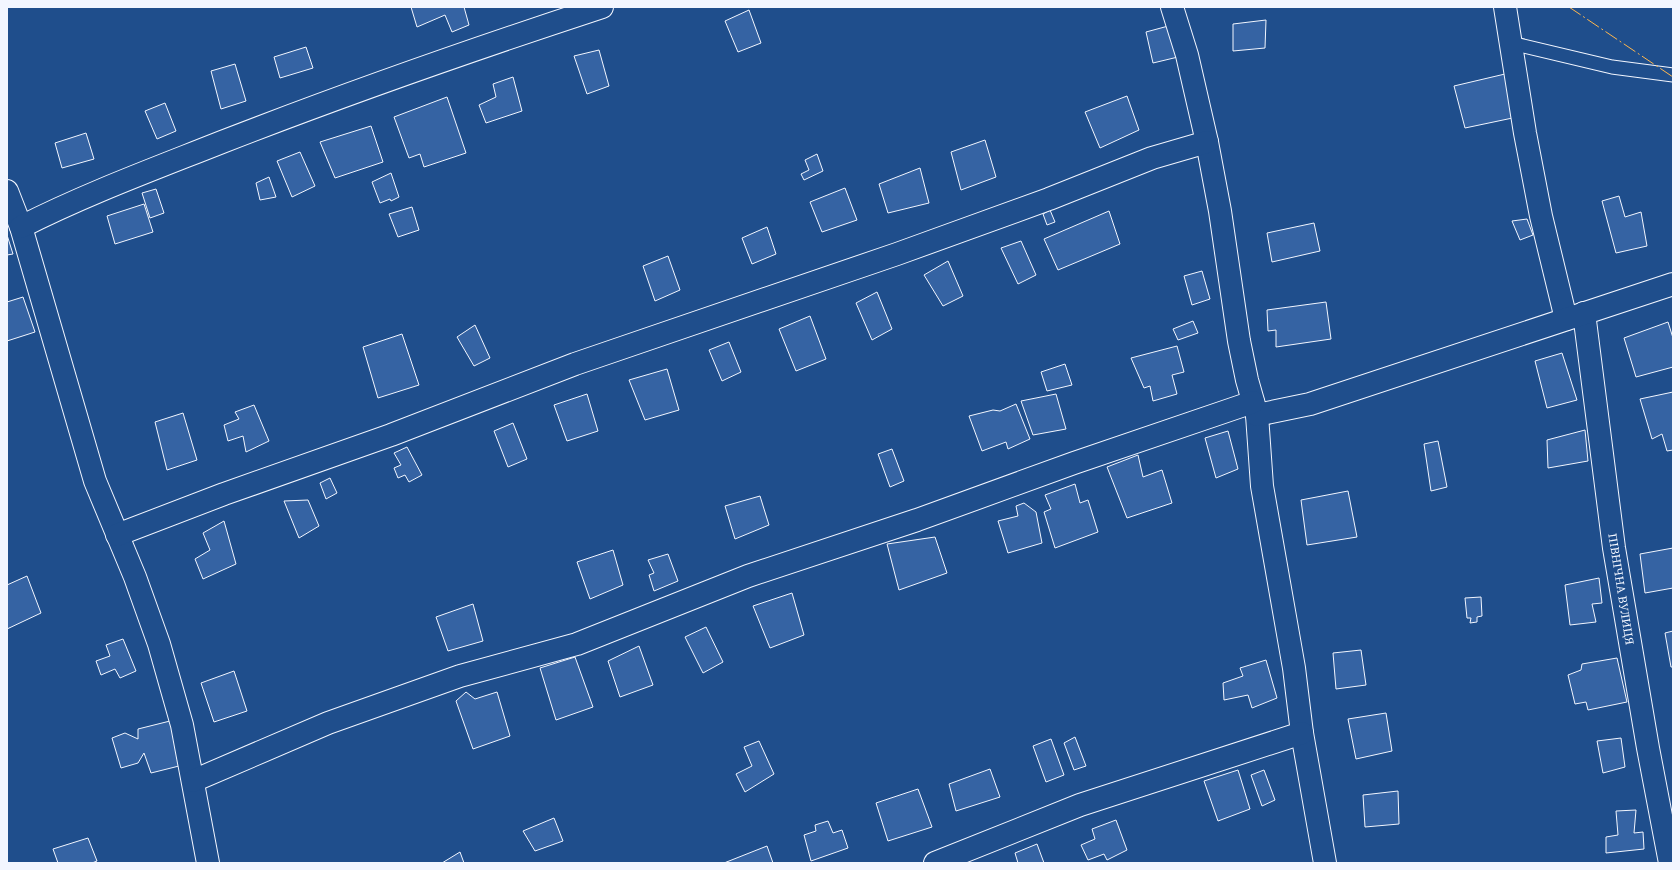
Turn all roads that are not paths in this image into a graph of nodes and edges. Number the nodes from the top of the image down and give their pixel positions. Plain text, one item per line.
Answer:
1 (602, 7) edge
2 (1172, 7) edge
3 (1505, 7) edge
4 (1511, 43) junction
5 (1673, 75) edge
6 (1206, 142) junction
7 (7, 191) edge
8 (21, 227) junction
9 (1673, 284) edge
10 (1575, 316) junction
11 (1255, 409) junction
12 (117, 535) junction
13 (1302, 733) junction
14 (193, 781) junction
15 (208, 863) edge
16 (935, 863) edge
17 (1325, 863) edge
18 (1670, 863) edge

1 - 8 street
2 - 6 street
3 - 4 street, ПІВНІЧНА ВУЛИЦЯ
4 - 5 lane
4 - 10 street, ПІВНІЧНА ВУЛИЦЯ
6 - 11 street
6 - 12 street
7 - 8 street
8 - 12 street
9 - 10 street
10 - 11 street
10 - 18 street, ПІВНІЧНА ВУЛИЦЯ
11 - 13 street
11 - 14 street
12 - 14 street
13 - 16 street
13 - 17 street
14 - 15 street

